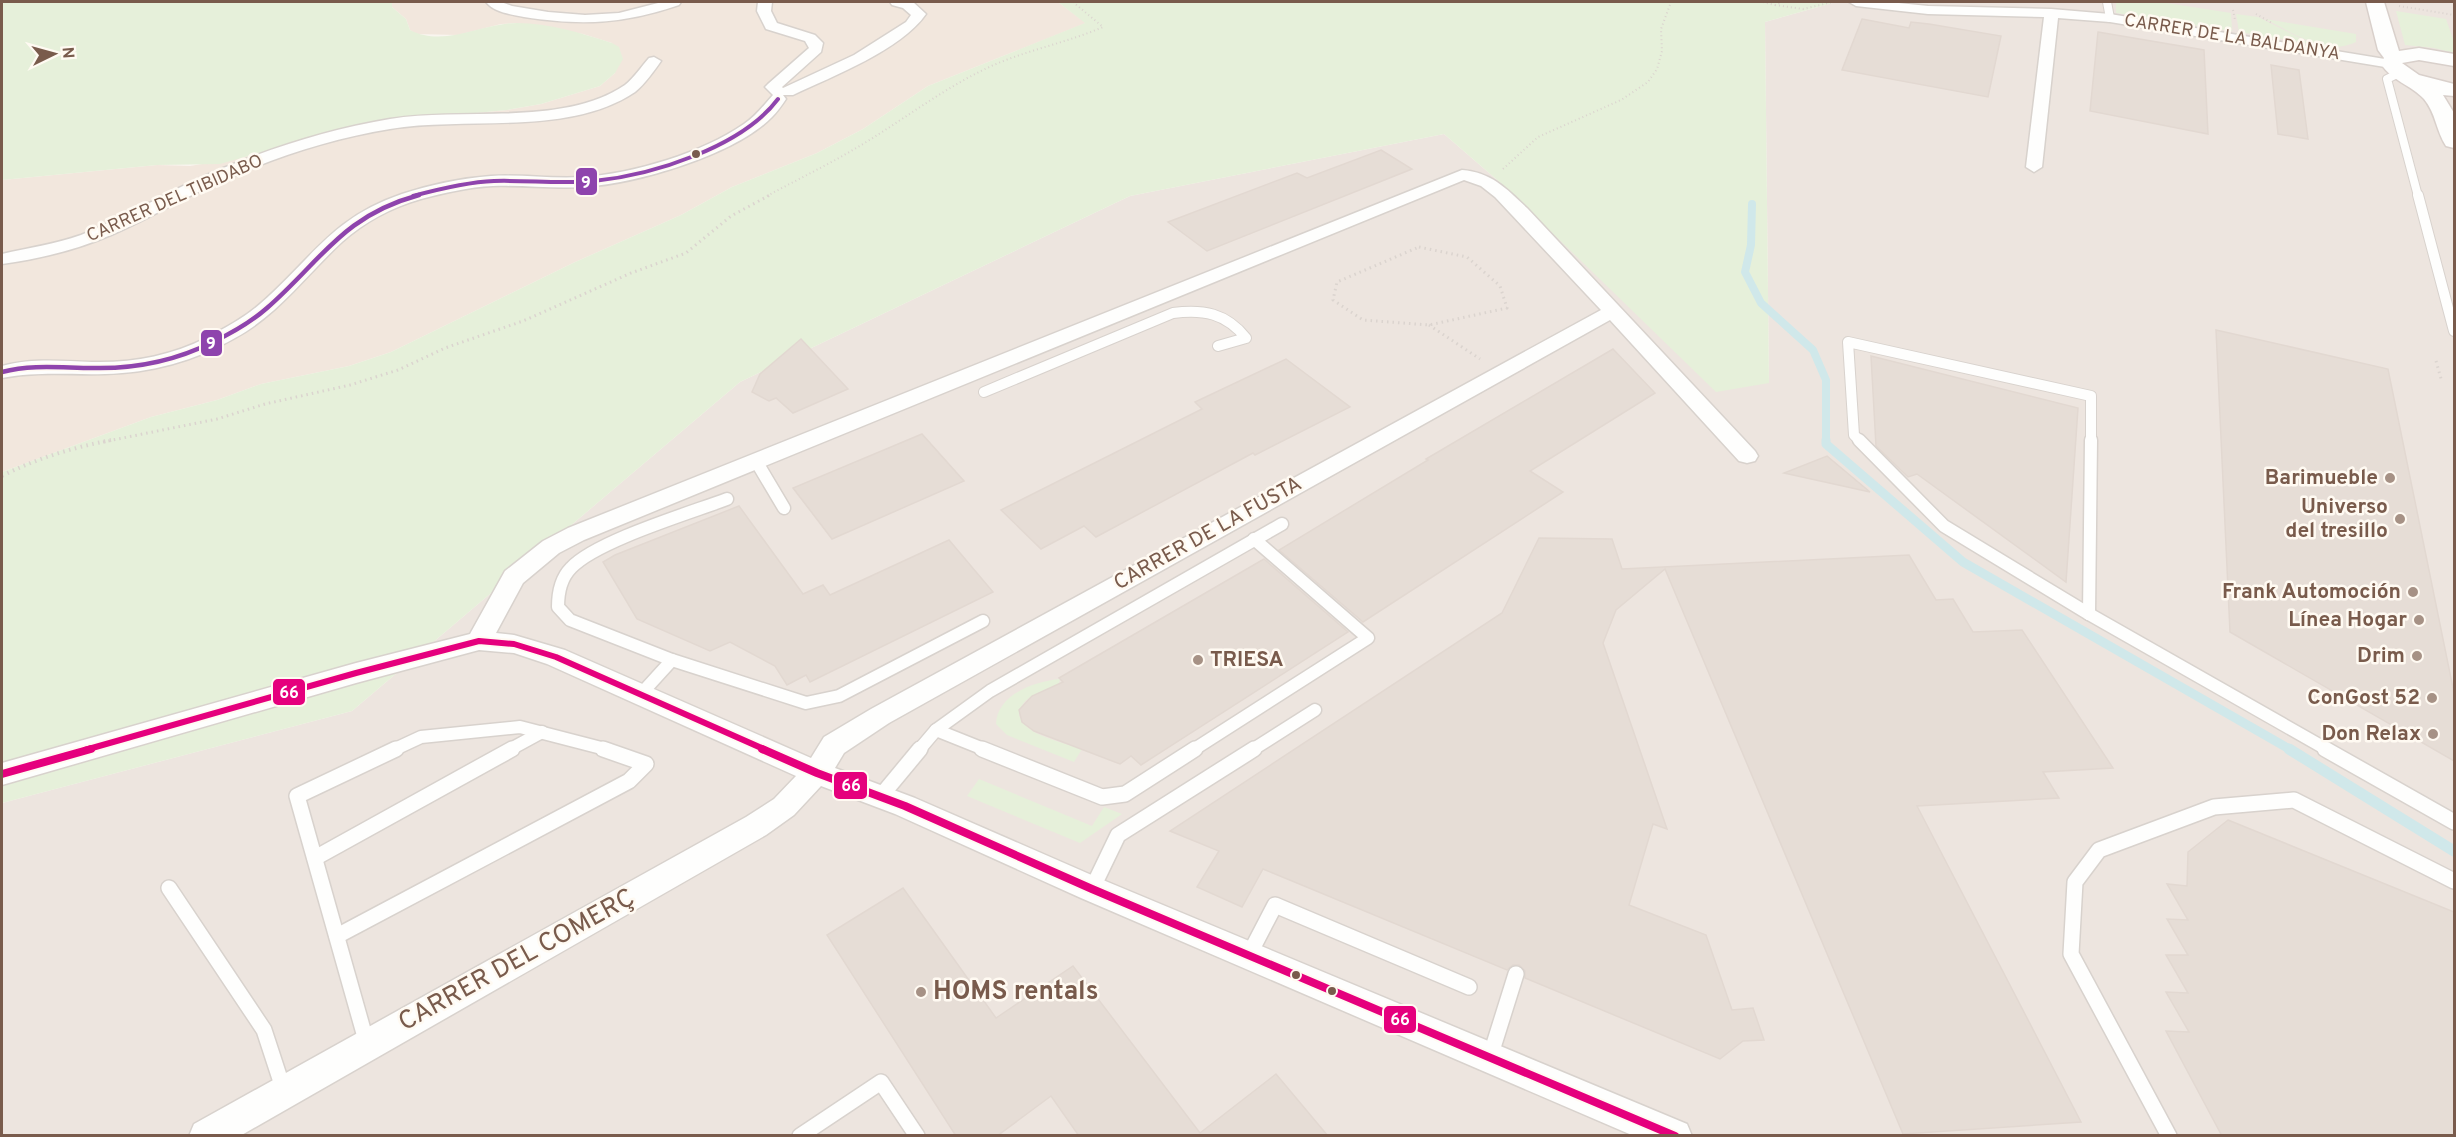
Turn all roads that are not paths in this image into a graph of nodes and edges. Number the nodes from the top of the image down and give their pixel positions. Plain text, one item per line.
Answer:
1 (493, 2) edge
2 (674, 2) edge
3 (765, 2) edge
4 (897, 2) edge
5 (1856, 2) edge
6 (2107, 2) edge
7 (2377, 8) edge
8 (2051, 13) junction
9 (2110, 18) junction
10 (2454, 60) edge
11 (654, 61) dead end
12 (2400, 69) junction
13 (2454, 90) edge
14 (781, 95) junction
15 (2454, 141) edge
16 (2034, 167) dead end
17 (2, 259) edge
18 (1613, 311) junction
19 (1086, 327) junction
20 (2454, 332) edge
21 (1103, 342) junction
22 (1218, 346) dead end
23 (2, 372) edge
24 (984, 392) dead end
25 (1747, 456) dead end
26 (756, 461) junction
27 (727, 499) dead end
28 (784, 508) dead end
29 (1282, 524) dead end
30 (1254, 539) junction
31 (2089, 614) junction
32 (982, 621) dead end
33 (479, 641) junction
34 (672, 660) junction
35 (641, 694) junction
36 (1316, 710) dead end
37 (936, 730) junction
38 (542, 732) junction
39 (817, 773) junction
40 (2, 774) edge
41 (881, 796) junction
42 (2454, 822) edge
43 (315, 858) junction
44 (2454, 881) edge
45 (169, 888) dead end
46 (1092, 889) junction
47 (337, 936) junction
48 (1249, 955) junction
49 (1516, 974) dead end
50 (1469, 987) dead end
51 (368, 1045) junction
52 (1490, 1057) junction
53 (284, 1091) junction
54 (206, 1136) edge
55 (800, 1136) edge
56 (917, 1136) edge
57 (1675, 1136) edge
58 (2169, 1136) edge

1 - 2 street
3 - 14 street
4 - 14 street
5 - 8 street, CARRER DE LA BALDANYA
6 - 9 lane
7 - 12 main road
8 - 9 street, CARRER DE LA BALDANYA
8 - 16 street
9 - 12 street, CARRER DE LA BALDANYA
10 - 12 main road
11 - 17 street, CARRER DEL TIBIDABO
12 - 13 main road
12 - 15 main road
12 - 20 lane
14 - 23 street
18 - 19 street
18 - 25 street
18 - 39 street, CARRER DE LA FUSTA
19 - 21 lane
19 - 26 street
21 - 22 lane
21 - 24 lane
26 - 28 lane
26 - 33 street
27 - 34 lane
29 - 30 lane
30 - 37 lane
30 - 37 lane
31 - 31 lane
31 - 42 lane
32 - 34 lane
33 - 35 street
33 - 40 street
34 - 35 lane
35 - 39 street
36 - 46 lane
37 - 41 lane
38 - 43 lane
38 - 43 lane
38 - 47 lane
39 - 41 street
39 - 51 street, CARRER DEL COMERÇ
41 - 46 street
43 - 47 lane
44 - 58 lane
45 - 53 lane
46 - 48 street
47 - 51 lane
48 - 50 lane
48 - 52 street
49 - 52 lane
51 - 53 street, CARRER DEL COMERÇ
52 - 57 street
53 - 54 street, CARRER DEL COMERÇ
55 - 56 lane

